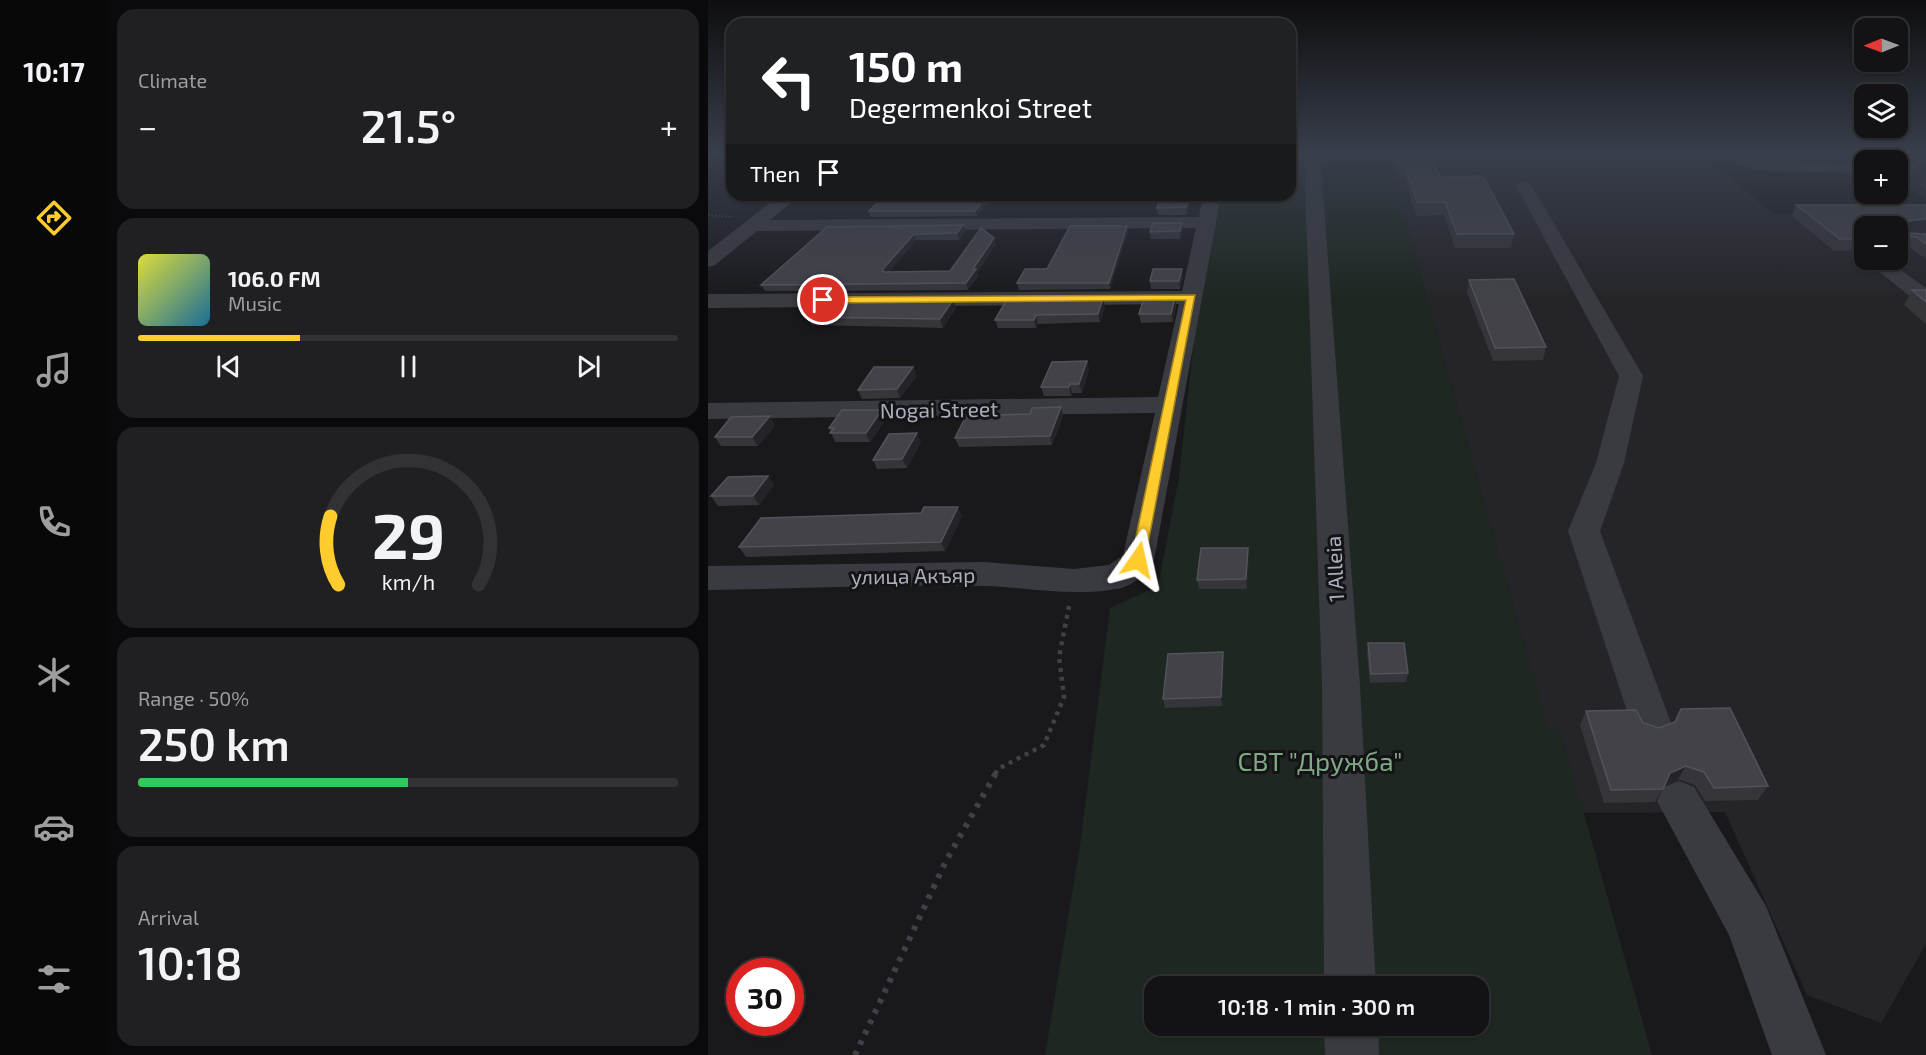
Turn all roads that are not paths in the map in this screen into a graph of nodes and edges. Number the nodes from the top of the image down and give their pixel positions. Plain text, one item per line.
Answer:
1 (783, 201) edge
2 (1211, 201) edge
3 (1315, 201) edge
4 (1532, 201) edge
5 (1207, 222) junction
6 (752, 226) junction
7 (708, 261) edge
8 (1888, 270) edge
9 (1897, 277) junction
10 (1926, 279) edge
11 (1191, 297) junction
12 (1926, 298) edge
13 (708, 301) edge
14 (1169, 405) junction
15 (708, 411) edge
16 (708, 578) edge
17 (1651, 723) edge
18 (1679, 801) dead end
19 (1350, 976) edge
20 (1352, 1036) edge
21 (1352, 1055) edge
22 (1799, 1055) edge

1 - 6 street
2 - 5 street
3 - 19 street, 1 Alleia
4 - 17 street
5 - 6 street
5 - 11 street
6 - 7 street
8 - 9 street
9 - 10 street
9 - 12 street
11 - 13 street
11 - 14 street
14 - 15 street, Nogai Street
14 - 16 street, улица Акъяр
18 - 22 street
20 - 21 street

